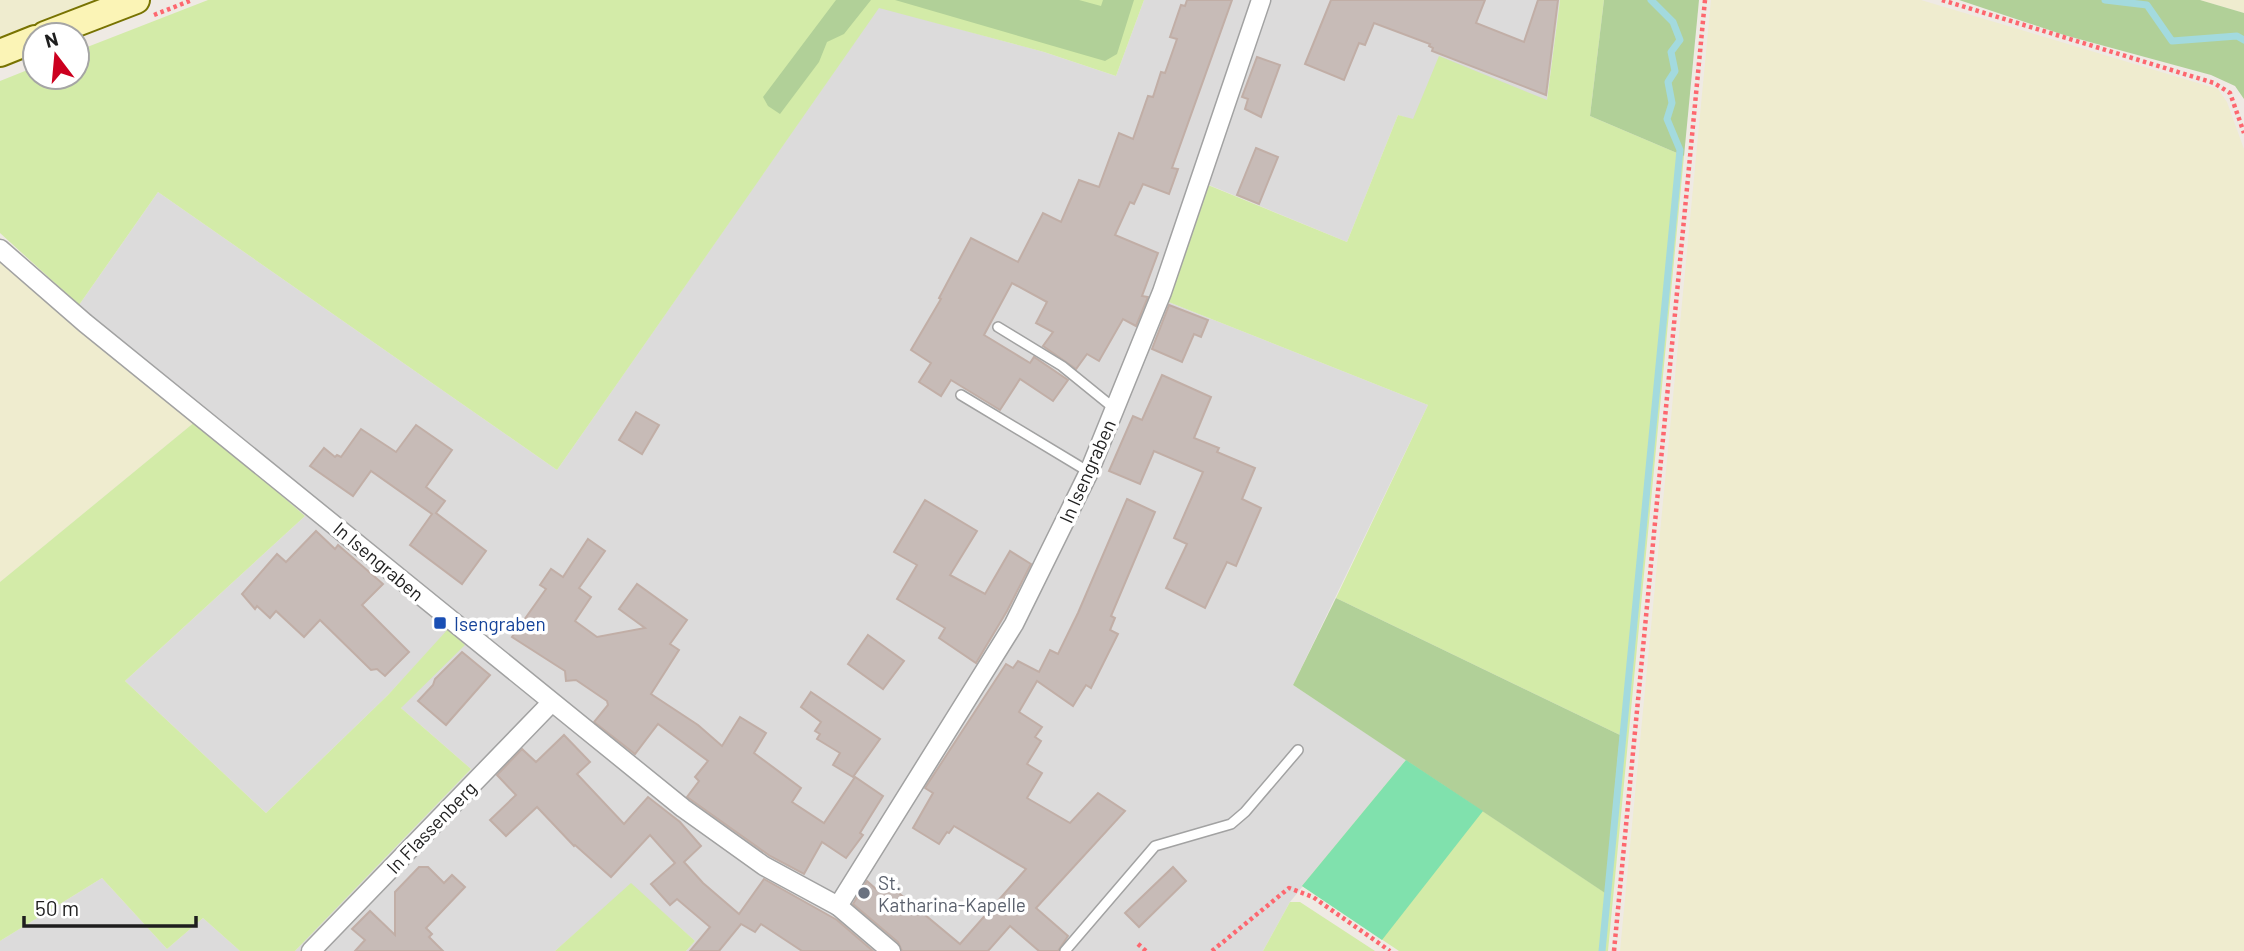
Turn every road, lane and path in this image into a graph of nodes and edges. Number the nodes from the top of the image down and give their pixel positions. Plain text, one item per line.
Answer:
1 (136, 0) edge
2 (1261, 0) edge
3 (1705, 0) edge
4 (1942, 0) edge
5 (81, 21) edge
6 (21, 45) edge
7 (0, 53) edge
8 (2244, 133) edge
9 (0, 249) edge
10 (998, 327) dead end
11 (961, 395) dead end
12 (1115, 409) junction
13 (1089, 472) junction
14 (551, 703) junction
15 (1298, 750) dead end
16 (838, 906) junction
17 (1138, 944) dead end
18 (311, 951) edge
19 (891, 951) edge
20 (1065, 951) edge
21 (1146, 951) edge
22 (1212, 951) edge
23 (1390, 951) edge
24 (1614, 951) edge

1 - 5 main road
2 - 12 street, In Isengraben
3 - 24 path
4 - 8 path
6 - 7 main road
9 - 14 street, In Isengraben
10 - 12 lane
11 - 13 lane
12 - 13 street, In Isengraben
13 - 16 street, In Isengraben
14 - 16 street, In Isengraben
14 - 18 street, In Flassenberg
15 - 20 lane
16 - 19 street, In Isengraben
17 - 21 path
22 - 23 path

